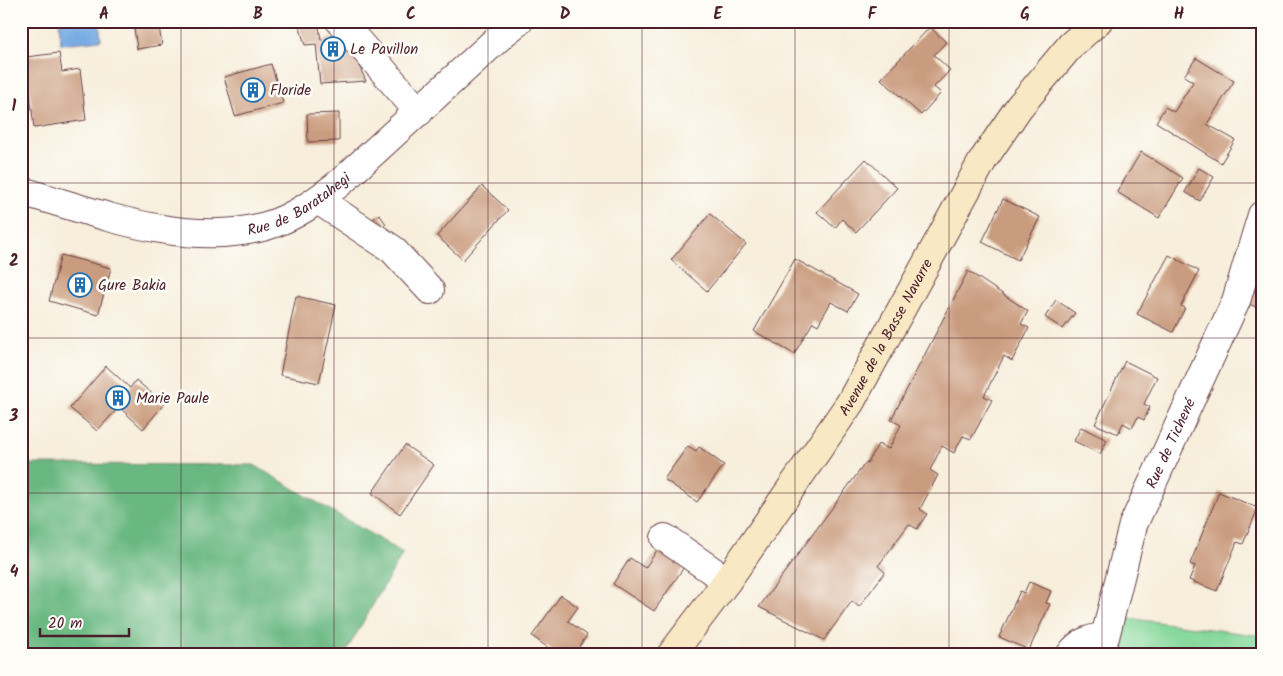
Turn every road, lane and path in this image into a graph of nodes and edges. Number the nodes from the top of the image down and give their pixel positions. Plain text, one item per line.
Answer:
1 (340, 21) edge
2 (519, 21) edge
3 (1098, 21) edge
4 (419, 112) junction
5 (21, 191) edge
6 (318, 200) junction
7 (1262, 215) edge
8 (430, 290) dead end
9 (665, 538) dead end
10 (727, 581) junction
11 (1105, 646) edge
12 (671, 655) edge
13 (1070, 655) edge

1 - 4 street
2 - 4 street, Rue de Baratahegi
3 - 10 street, Avenue de la Basse Navarre
4 - 6 street, Rue de Baratahegi
5 - 6 street, Rue de Baratahegi
6 - 8 street
7 - 11 street, Rue de Tichené
9 - 10 street
10 - 12 street, Avenue de la Basse Navarre
11 - 13 street, Rue de Tichené

